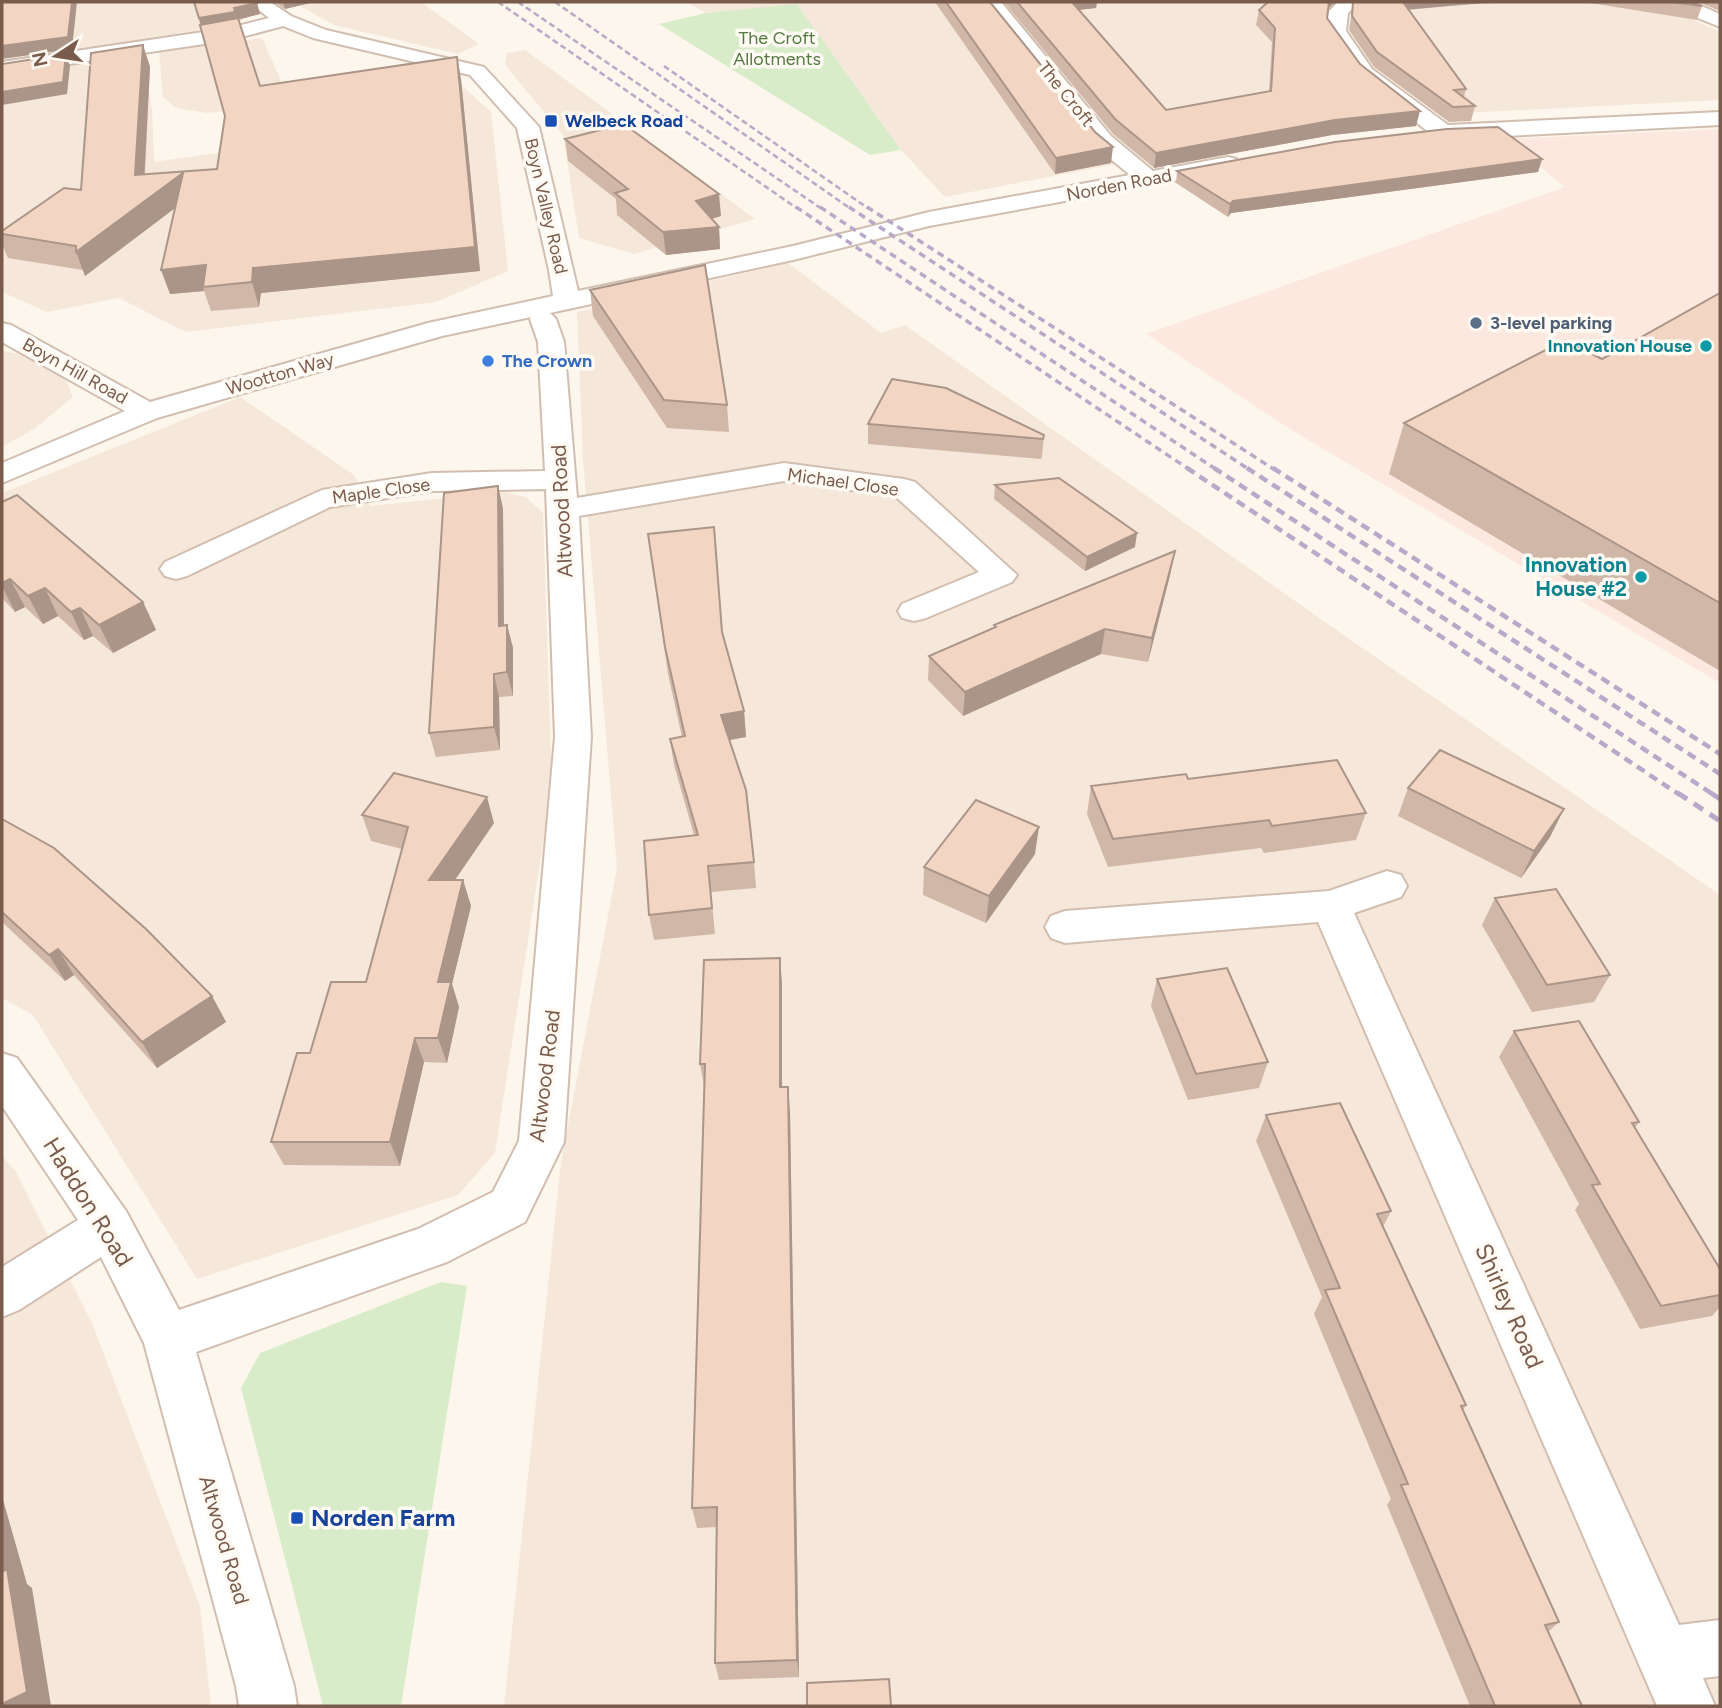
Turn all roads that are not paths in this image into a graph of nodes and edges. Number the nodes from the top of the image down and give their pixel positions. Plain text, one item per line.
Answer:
1 (258, 2) edge
2 (991, 2) edge
3 (1349, 2) edge
4 (1676, 2) edge
5 (284, 20) junction
6 (1720, 21) edge
7 (2, 68) edge
8 (1720, 119) edge
9 (1443, 132) junction
10 (1415, 135) edge
11 (1254, 159) edge
12 (1149, 179) junction
13 (555, 309) junction
14 (5, 335) edge
15 (147, 412) junction
16 (2, 474) edge
17 (562, 495) junction
18 (176, 569) dead end
19 (914, 611) dead end
20 (1387, 886) dead end
21 (1331, 906) junction
22 (1065, 927) dead end
23 (2, 1071) edge
24 (109, 1226) junction
25 (2, 1294) edge
26 (167, 1338) junction
27 (1720, 1648) edge
28 (1663, 1655) junction
29 (268, 1706) edge
30 (1686, 1706) edge

1 - 5 street, Boyn Valley Road
2 - 12 street, The Croft
3 - 9 street
4 - 6 street
5 - 7 street
5 - 13 street, Boyn Valley Road
8 - 9 street
9 - 10 street
11 - 12 street, Norden Road
12 - 13 street, Norden Road
13 - 15 street, Wootton Way
13 - 17 street, Altwood Road
14 - 15 street, Boyn Hill Road
15 - 16 street, Wootton Way
17 - 18 street, Maple Close
17 - 19 street, Michael Close
17 - 26 street, Altwood Road
20 - 21 street
21 - 22 street
21 - 28 street, Shirley Road
23 - 24 street, Haddon Road
24 - 25 street
24 - 26 street, Haddon Road
26 - 29 street, Altwood Road
27 - 28 street
28 - 30 street, Shirley Road

